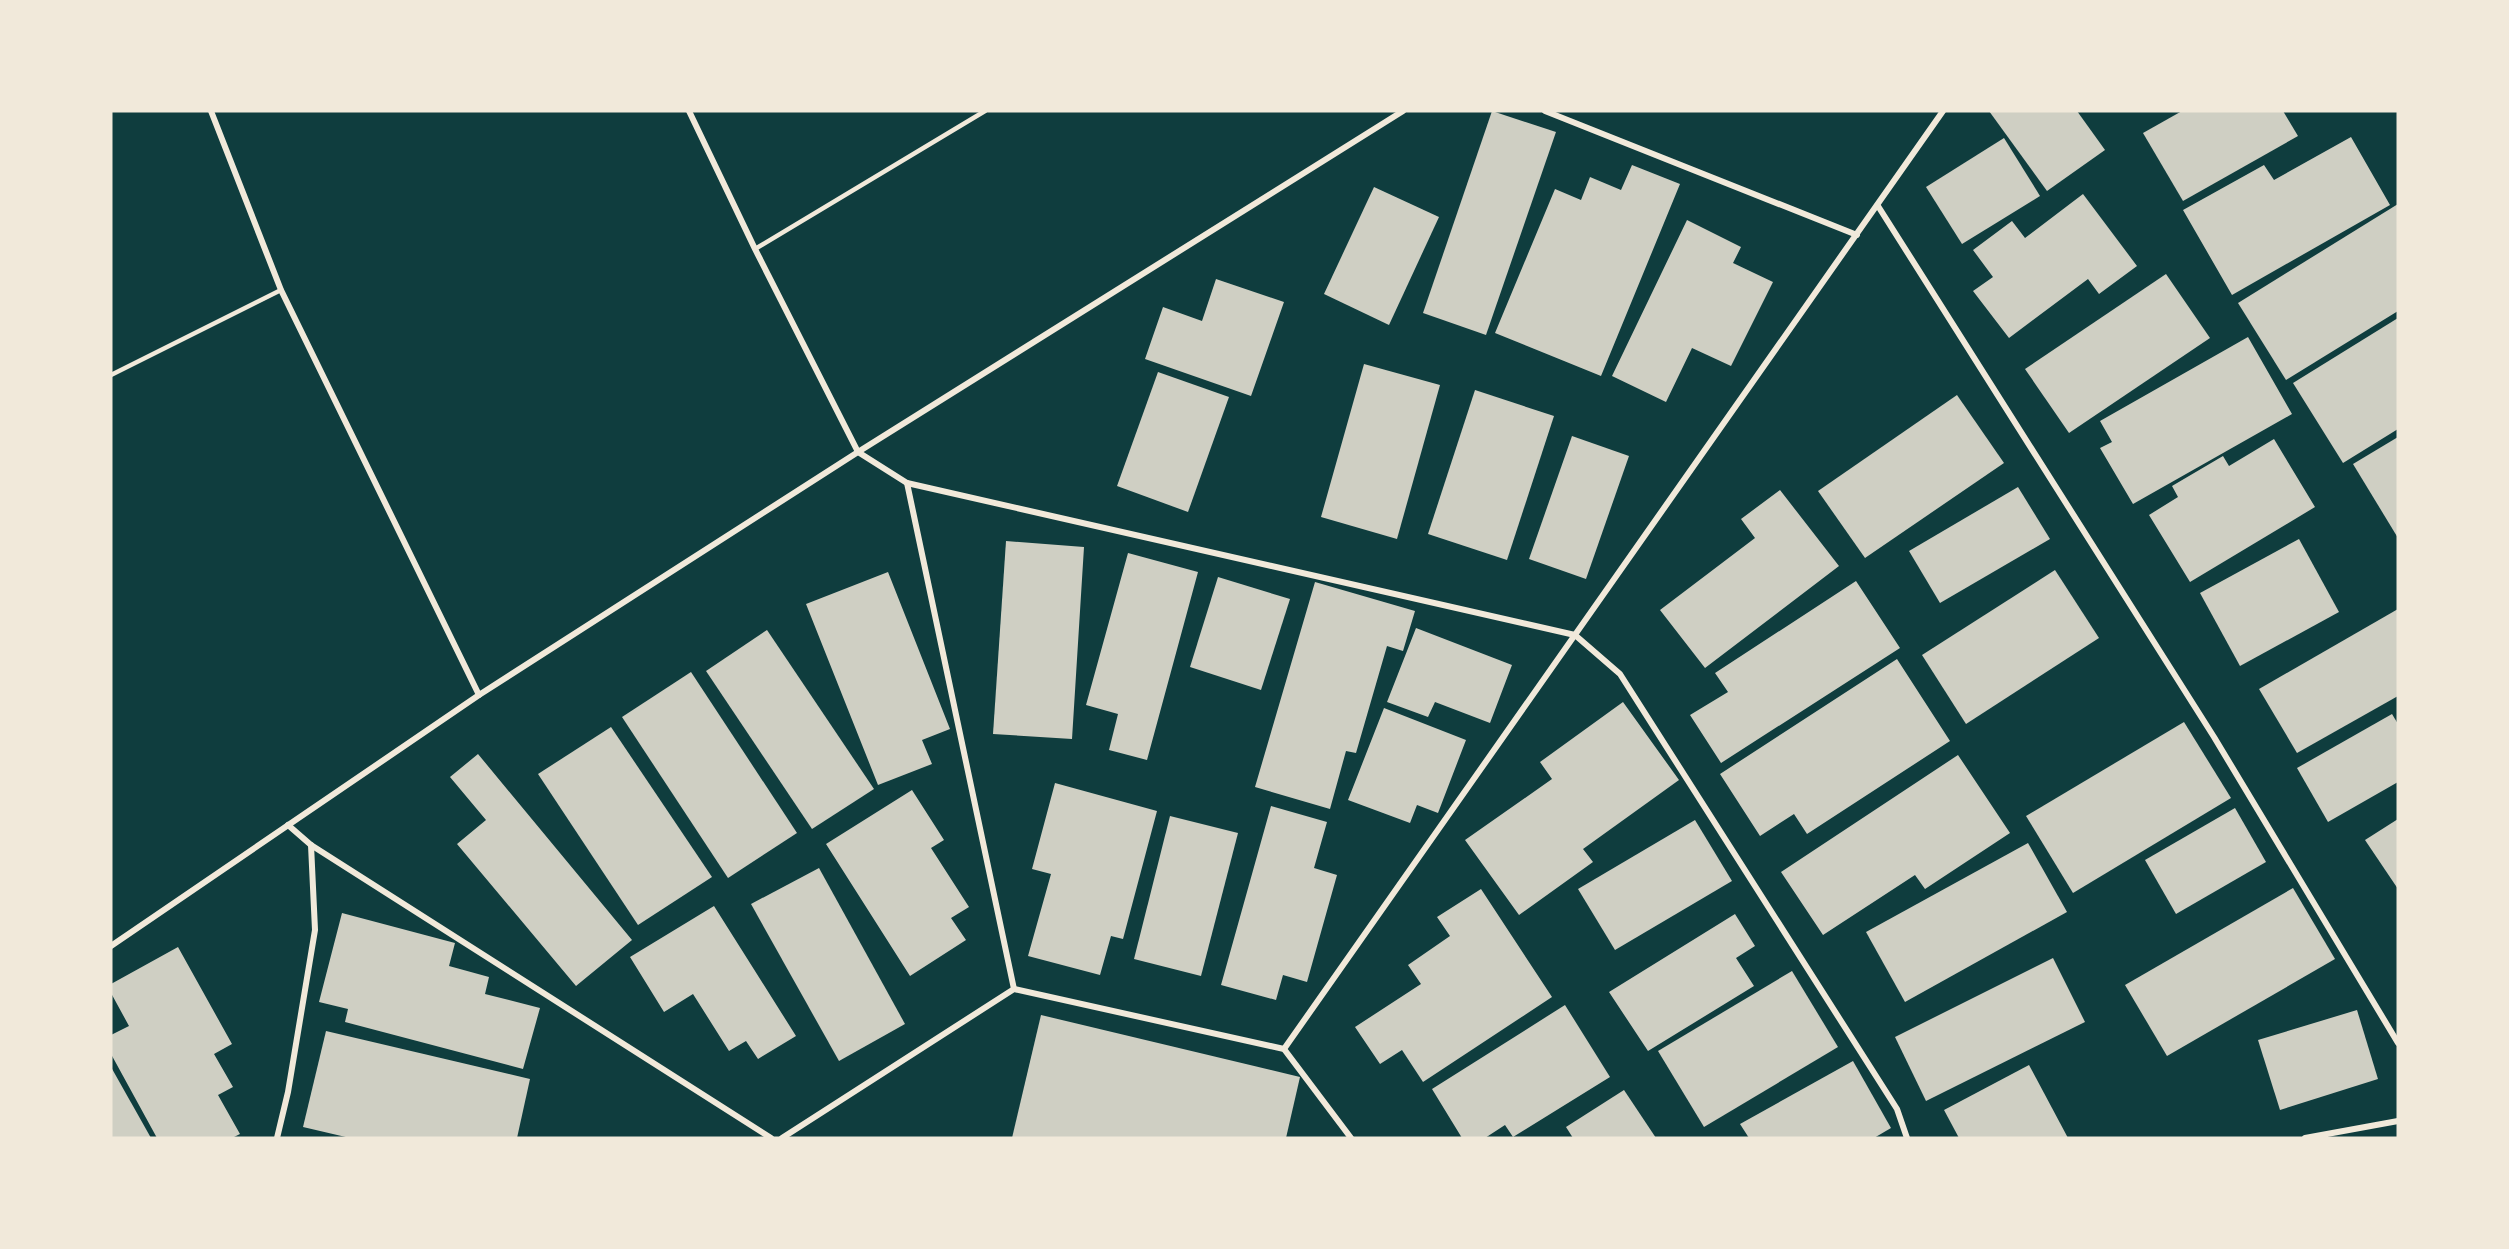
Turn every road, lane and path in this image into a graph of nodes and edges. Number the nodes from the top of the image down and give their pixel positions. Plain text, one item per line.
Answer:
1 (211, 111) edge
2 (689, 111) edge
3 (985, 111) edge
4 (1404, 111) edge
5 (1545, 111) edge
6 (1943, 111) edge
7 (1878, 206) junction
8 (1857, 235) junction
9 (755, 249) junction
10 (281, 290) junction
11 (111, 375) edge
12 (858, 452) junction
13 (907, 483) junction
14 (1575, 635) junction
15 (479, 695) junction
16 (288, 825) junction
17 (310, 845) junction
18 (111, 946) edge
19 (1014, 989) junction
20 (2398, 1043) edge
21 (1284, 1049) junction
22 (2398, 1121) edge
23 (277, 1138) edge
24 (771, 1138) edge
25 (782, 1138) edge
26 (1351, 1138) edge
27 (1907, 1138) edge
28 (2305, 1138) edge

1 - 10 street
2 - 9 street
3 - 9 lane
4 - 12 street
5 - 8 street
6 - 7 street
7 - 8 street
7 - 20 street
8 - 14 street
9 - 12 street
10 - 11 lane
10 - 15 street
12 - 13 street
12 - 15 street
13 - 14 street
13 - 19 street
14 - 21 street
14 - 27 street
15 - 16 street
16 - 17 street
16 - 18 street
17 - 23 street
17 - 24 street
19 - 21 street
19 - 25 street
21 - 26 street
22 - 28 street

